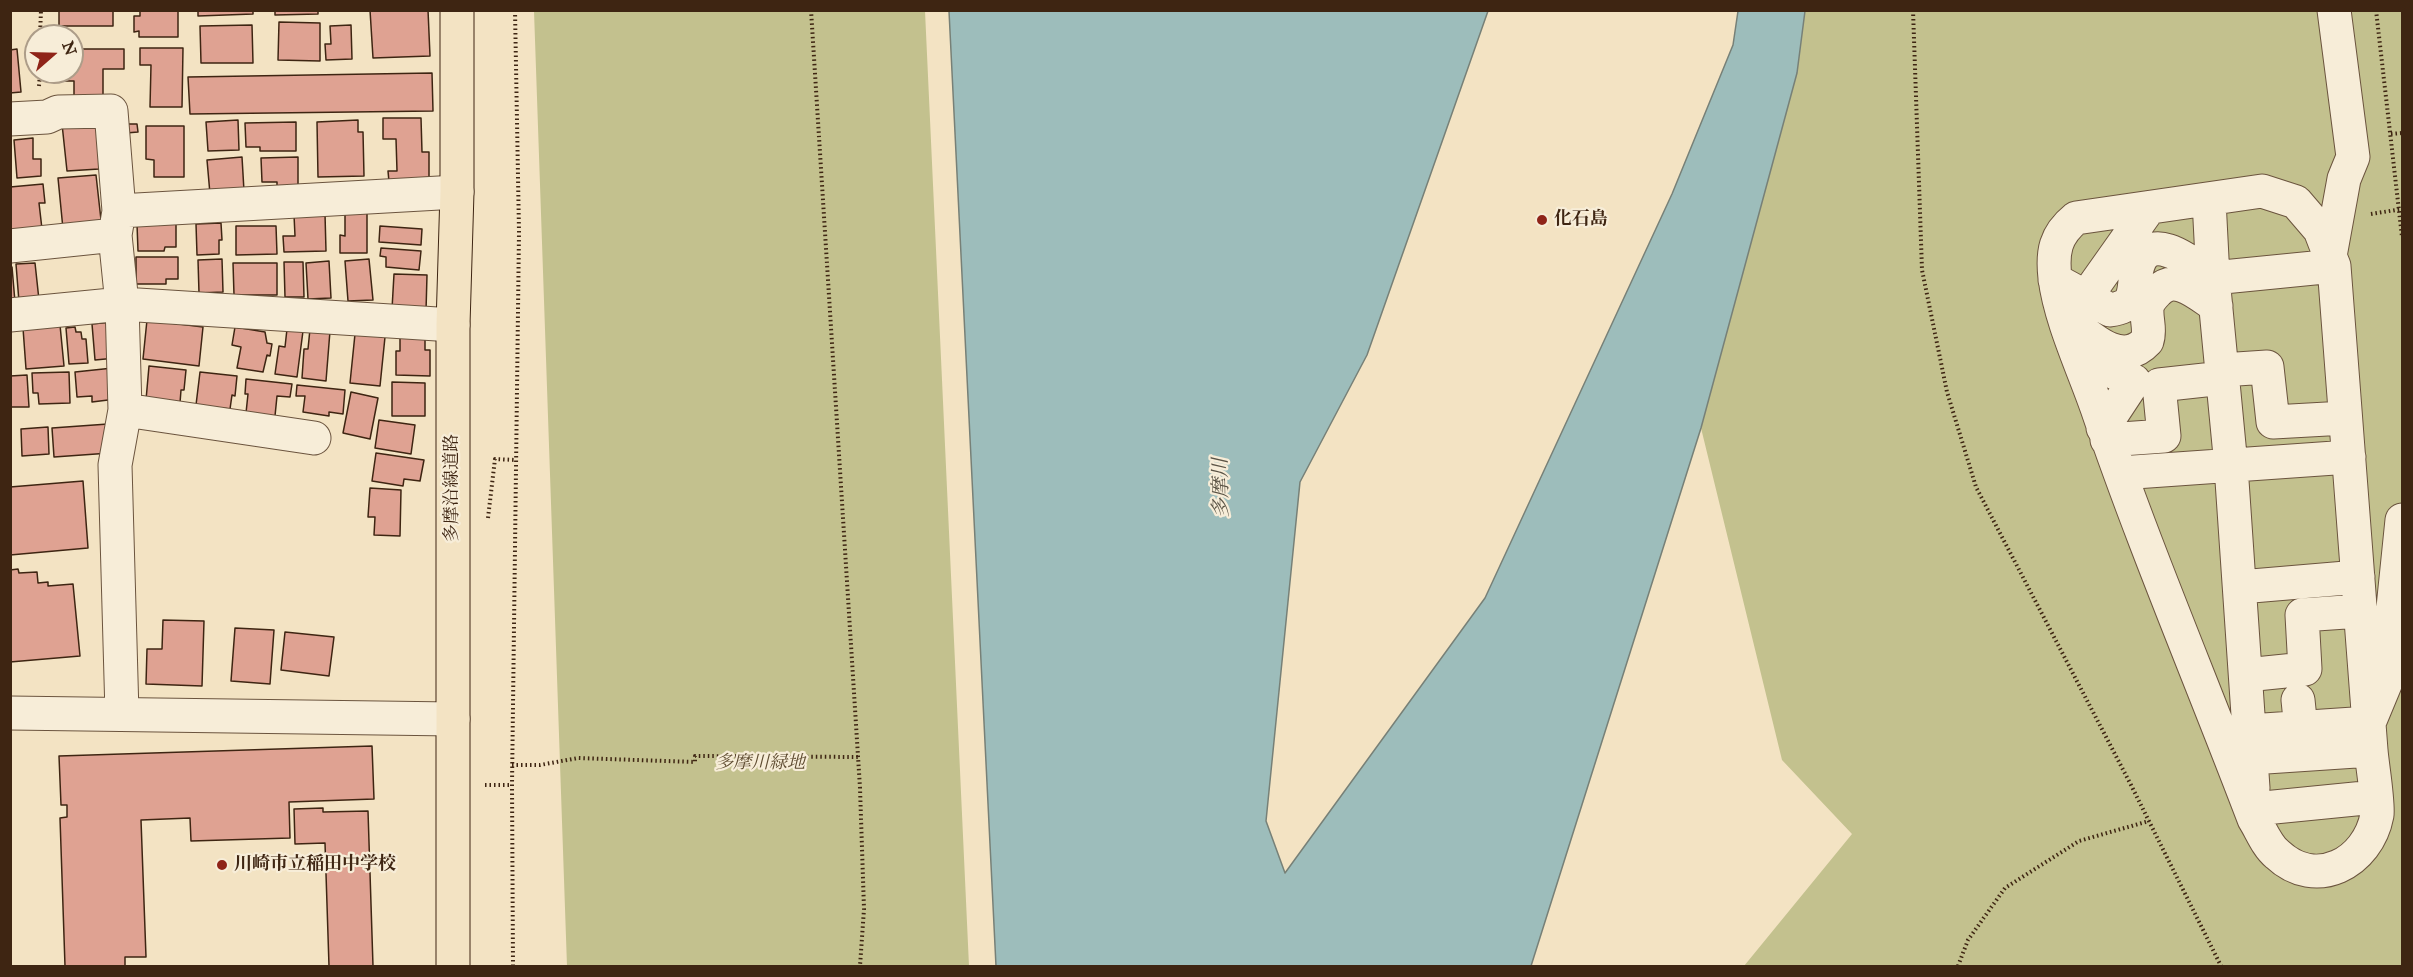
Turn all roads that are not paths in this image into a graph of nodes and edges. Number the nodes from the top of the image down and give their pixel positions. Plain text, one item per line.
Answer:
1 (457, 10) edge
2 (2334, 10) edge
3 (10, 119) edge
4 (457, 192) junction
5 (2209, 200) junction
6 (2150, 208) junction
7 (117, 223) junction
8 (10, 246) edge
9 (2332, 261) junction
10 (2214, 292) junction
11 (122, 304) junction
12 (2075, 307) junction
13 (10, 315) edge
14 (453, 325) junction
15 (2079, 357) junction
16 (2222, 374) junction
17 (125, 410) junction
18 (2345, 418) junction
19 (2105, 434) junction
20 (314, 438) dead end
21 (2349, 457) junction
22 (2231, 466) junction
23 (2120, 473) junction
24 (2403, 520) edge
25 (2358, 577) junction
26 (2240, 587) junction
27 (2360, 610) junction
28 (2246, 675) junction
29 (10, 713) edge
30 (122, 714) junction
31 (453, 719) junction
32 (2370, 737) junction
33 (2250, 745) junction
34 (2375, 797) junction
35 (2254, 814) junction
36 (453, 966) edge

1 - 4 main road, 多摩沿線道路
2 - 9 street
3 - 7 street
4 - 7 street
4 - 14 main road, 多摩沿線道路
5 - 6 street
5 - 9 street
5 - 10 street
6 - 12 street
6 - 12 street
7 - 8 street
7 - 11 street
9 - 10 street
9 - 18 street
10 - 12 street
10 - 12 street
10 - 16 street
11 - 13 street
11 - 14 street
11 - 17 street
12 - 15 street
14 - 31 main road, 多摩沿線道路
15 - 19 street
15 - 19 street
16 - 18 street
16 - 19 street
16 - 22 street
17 - 20 street
17 - 30 street
18 - 21 street
19 - 23 street
21 - 22 street
21 - 25 street
22 - 23 street
22 - 26 street
23 - 35 street
24 - 32 street
25 - 26 street
25 - 27 street
26 - 28 street
27 - 28 street
27 - 32 street
28 - 33 street
29 - 30 street
30 - 31 street
31 - 36 main road, 多摩沿線道路
32 - 33 street
32 - 33 street
32 - 34 street
33 - 35 street
34 - 35 street
34 - 35 street

